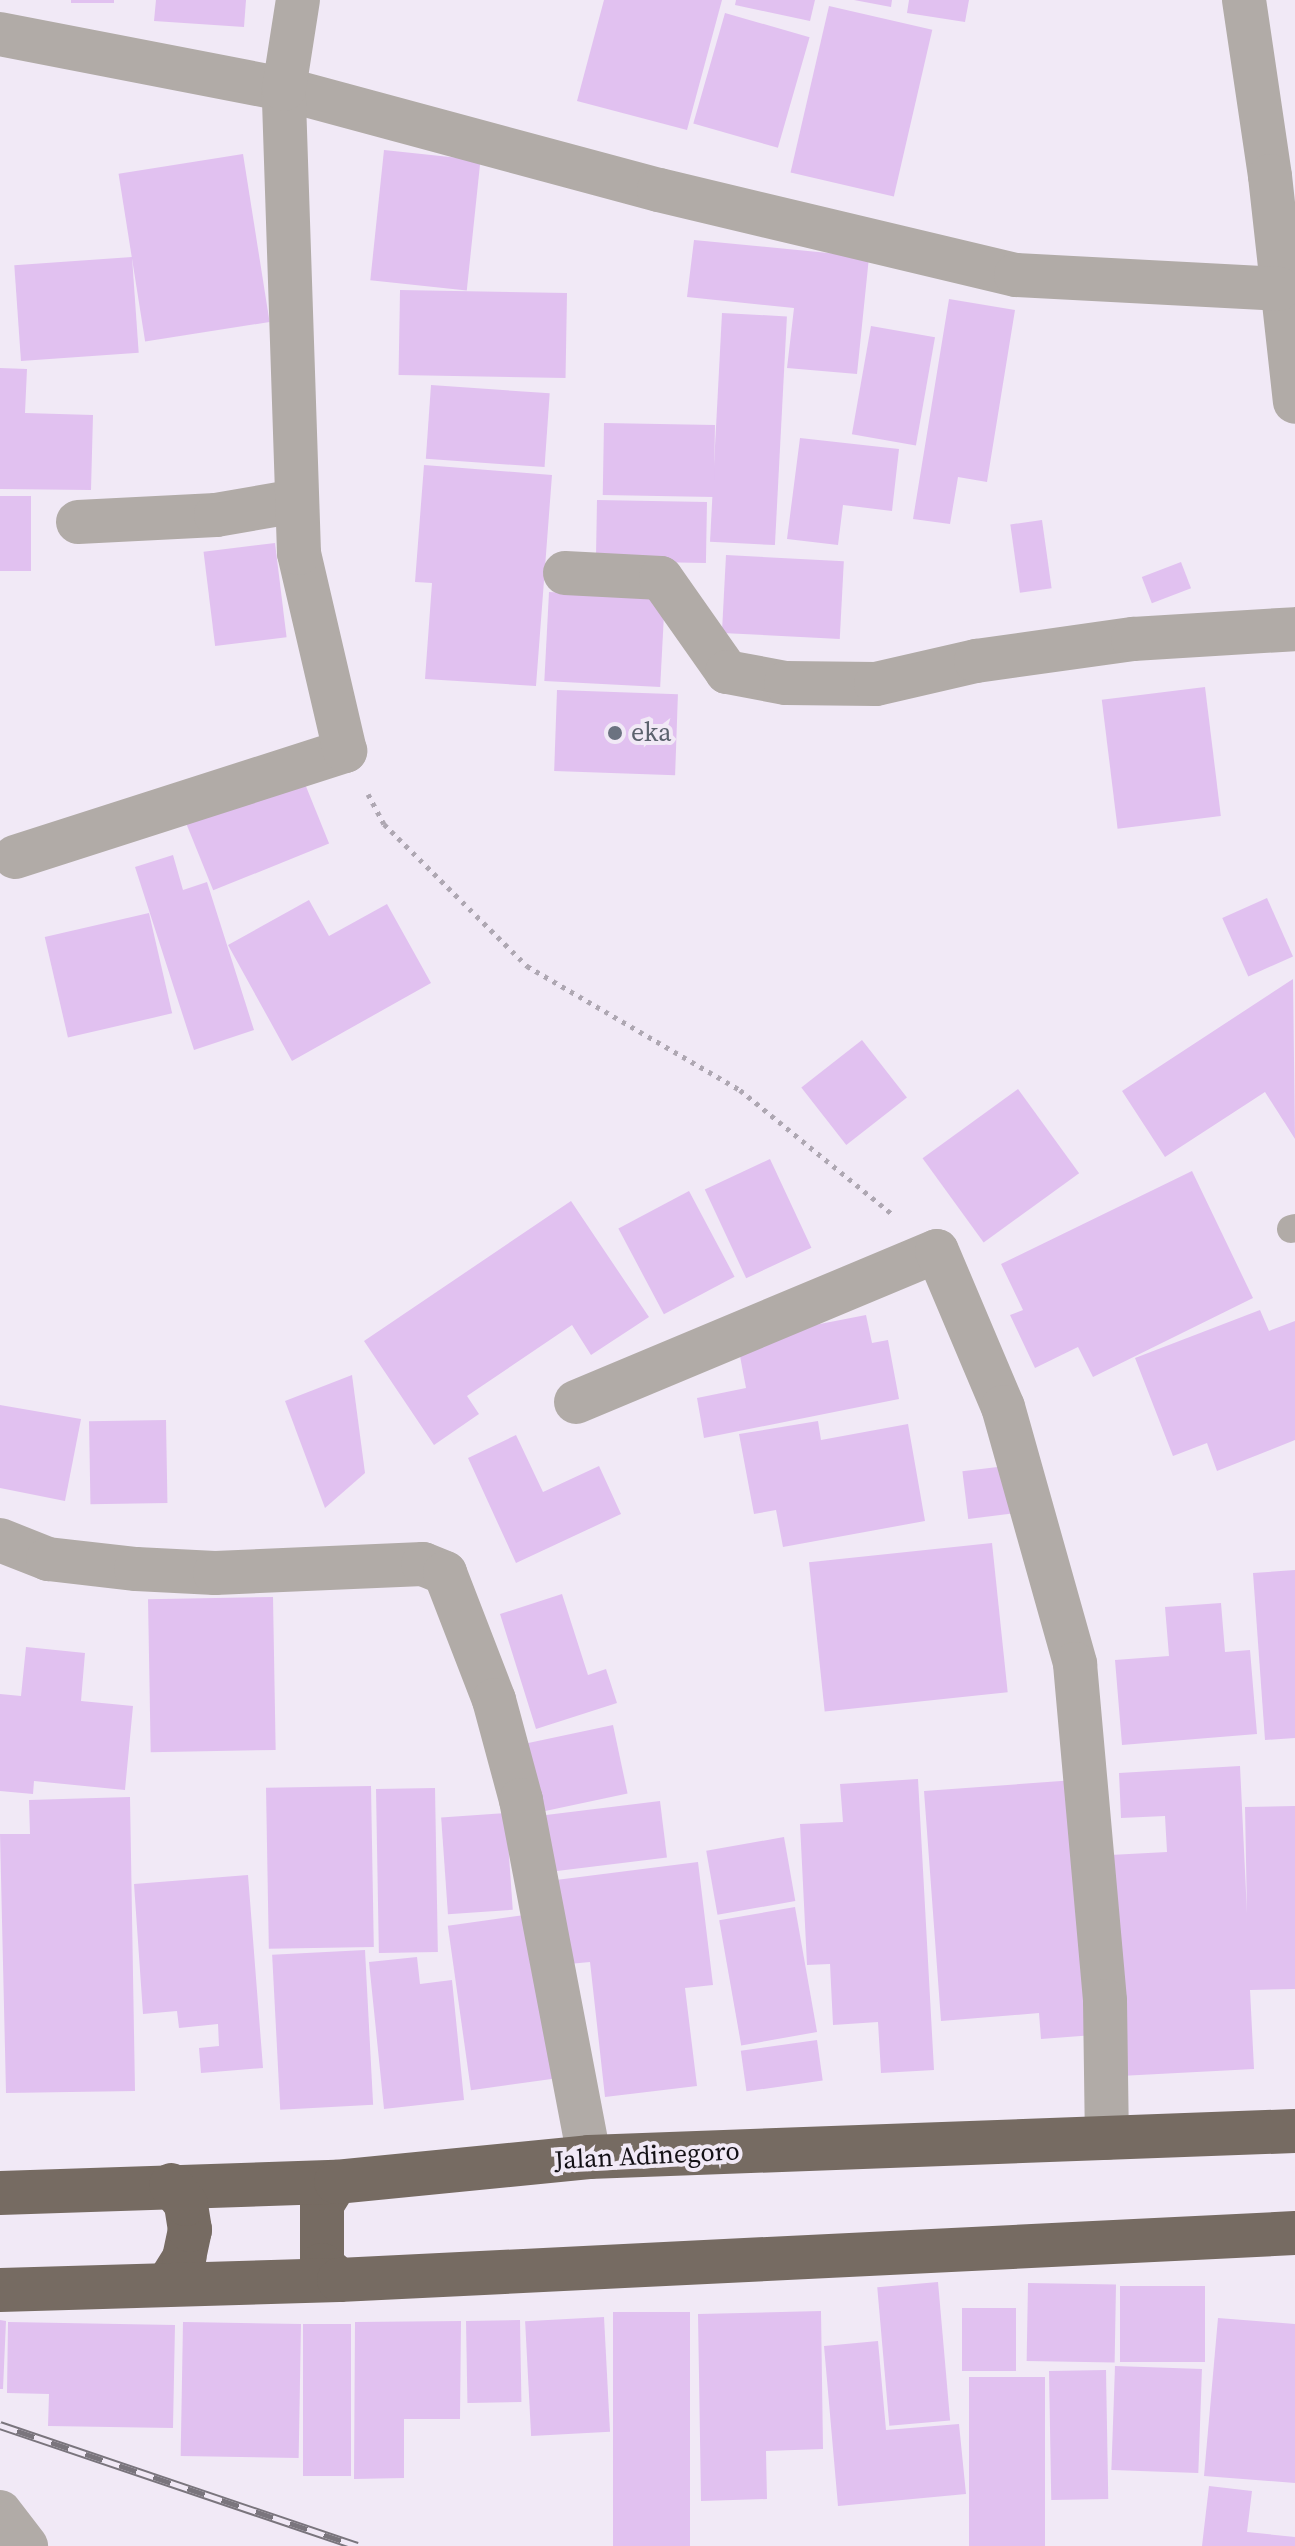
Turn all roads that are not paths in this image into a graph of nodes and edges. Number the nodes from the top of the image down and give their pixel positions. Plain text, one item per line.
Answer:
1 (298, 0) edge
2 (1244, 0) edge
3 (0, 34) edge
4 (284, 89) junction
5 (1279, 289) junction
6 (1295, 402) edge
7 (297, 501) junction
8 (78, 522) dead end
9 (565, 573) dead end
10 (1295, 629) edge
11 (15, 857) dead end
12 (576, 1402) dead end
13 (0, 1540) edge
14 (1295, 2131) edge
15 (1107, 2138) junction
16 (589, 2157) junction
17 (336, 2182) junction
18 (171, 2185) junction
19 (0, 2193) edge
20 (1295, 2233) edge
21 (339, 2280) junction
22 (168, 2284) junction
23 (0, 2290) edge
24 (0, 2512) edge
25 (26, 2546) edge

1 - 4 street
2 - 5 street
3 - 4 street
4 - 5 street
4 - 7 street
5 - 6 street
7 - 8 street
7 - 11 street
9 - 10 street
12 - 15 street
13 - 16 street
14 - 15 highway, Jalan Adinegoro
15 - 16 highway, Jalan Adinegoro
16 - 17 highway, Jalan Adinegoro
17 - 18 highway, Jalan Adinegoro
17 - 21 highway
18 - 19 highway, Jalan Adinegoro
18 - 22 highway
20 - 21 highway
21 - 22 highway
22 - 23 highway
24 - 25 street

